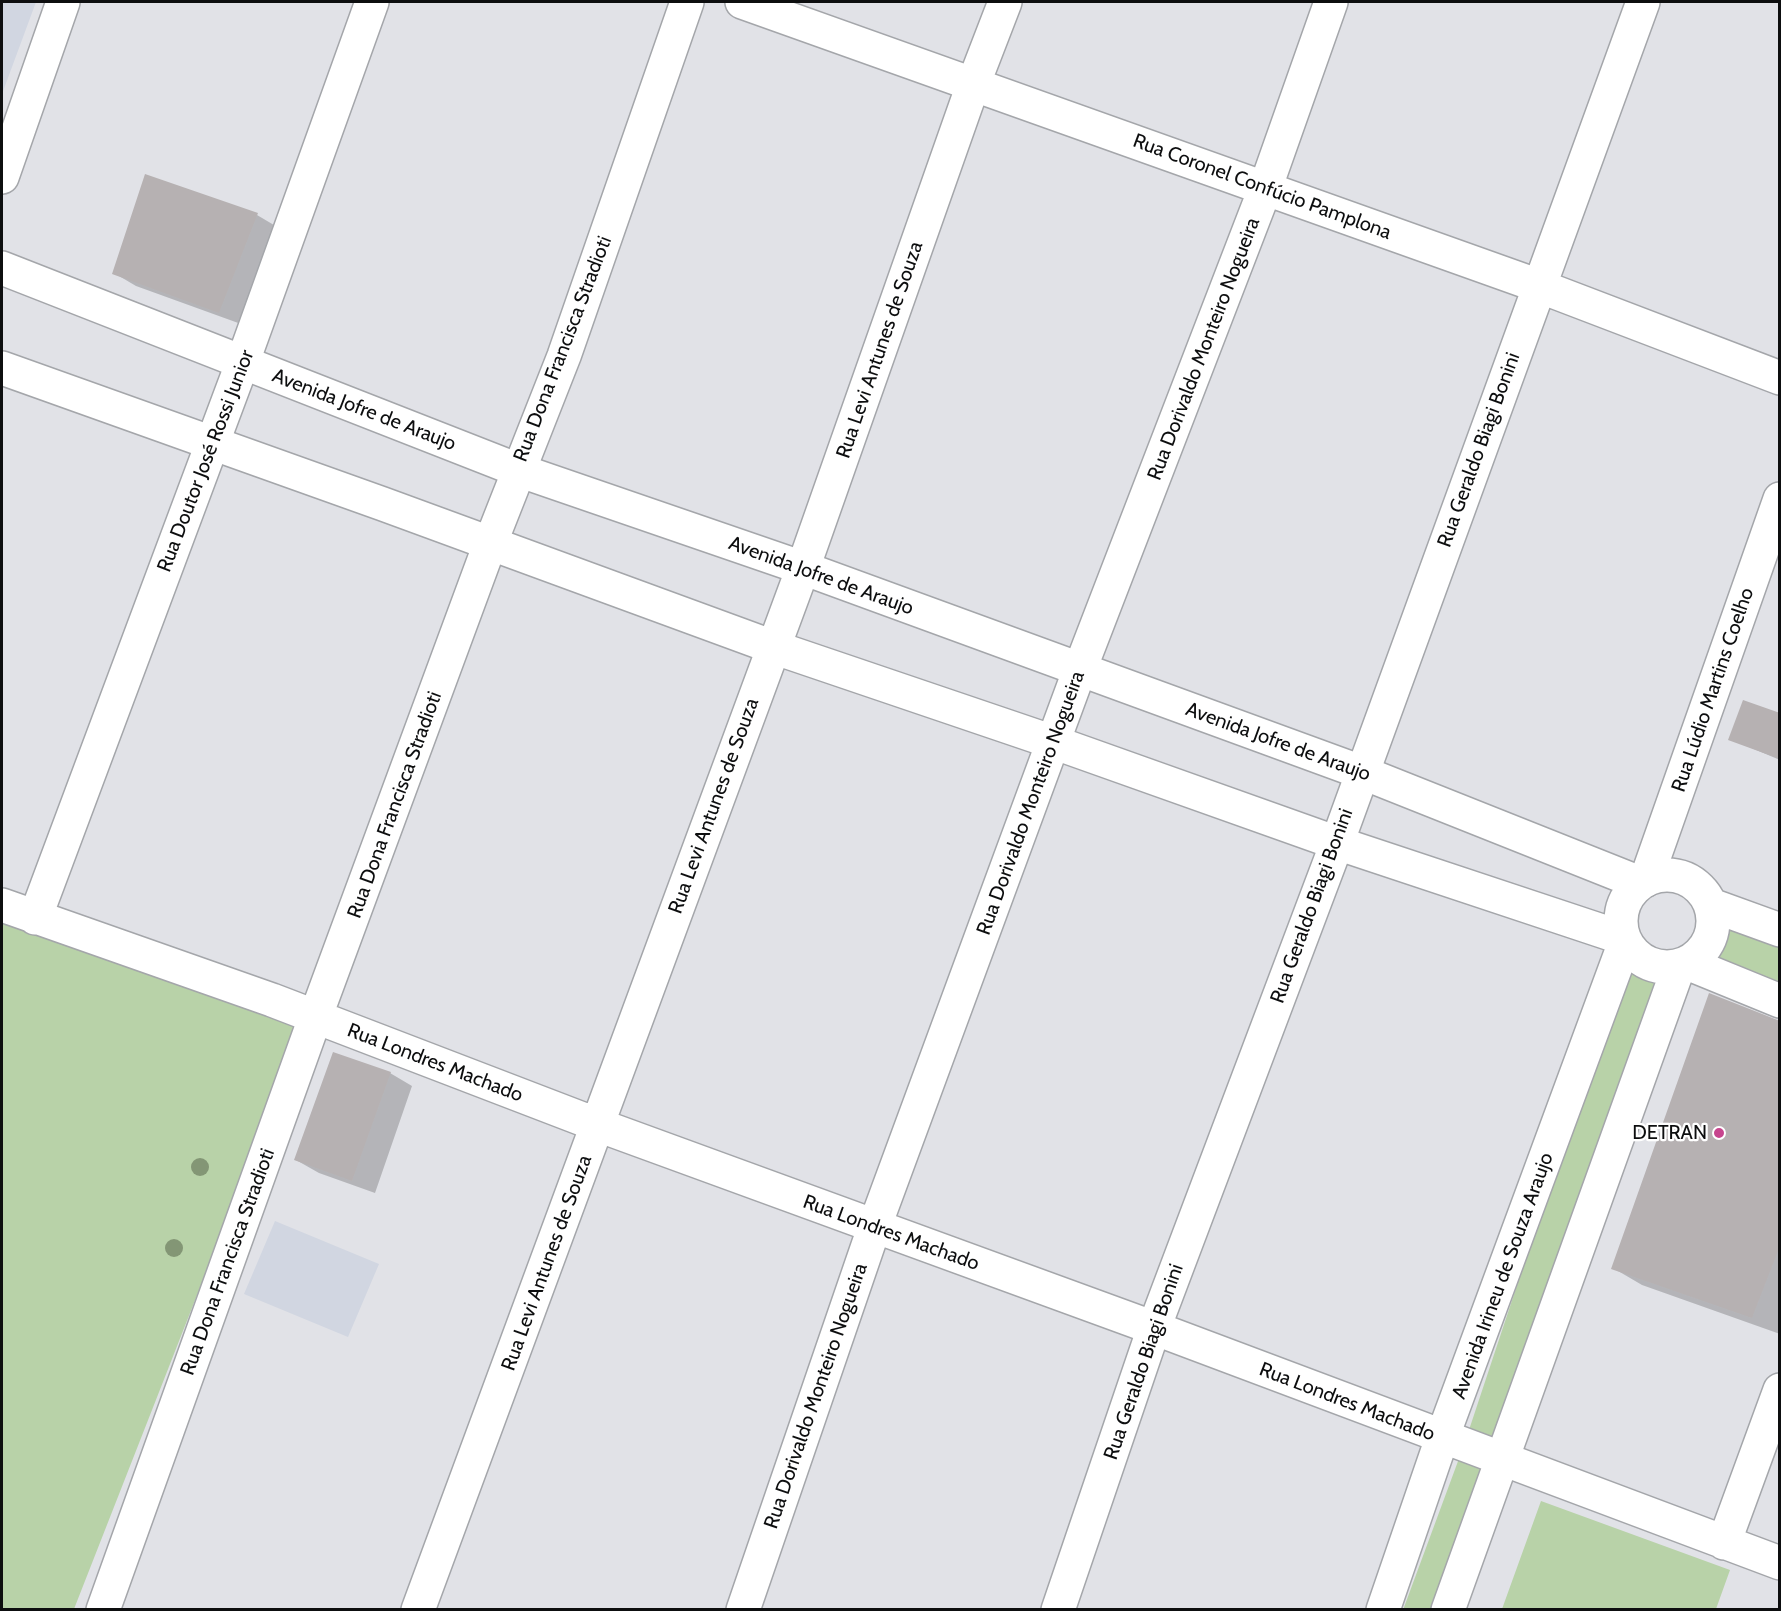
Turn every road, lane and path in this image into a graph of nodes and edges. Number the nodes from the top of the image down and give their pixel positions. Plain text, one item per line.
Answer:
1 (63, 2) edge
2 (372, 2) edge
3 (687, 2) edge
4 (742, 2) edge
5 (1005, 2) edge
6 (1331, 2) edge
7 (1643, 2) edge
8 (973, 85) junction
9 (2, 177) edge
10 (1265, 189) junction
11 (2, 268) edge
12 (1539, 286) junction
13 (243, 363) junction
14 (2, 368) edge
15 (1779, 378) edge
16 (213, 442) junction
17 (518, 470) junction
18 (1779, 499) edge
19 (490, 544) junction
20 (803, 568) junction
21 (773, 647) junction
22 (1080, 669) junction
23 (1053, 742) junction
24 (1361, 772) junction
25 (1337, 843) junction
26 (1643, 882) junction
27 (2, 905) edge
28 (1711, 905) junction
29 (35, 918) junction
30 (1779, 930) edge
31 (1624, 940) junction
32 (1683, 965) junction
33 (1779, 1001) edge
34 (315, 1018) junction
35 (598, 1125) junction
36 (874, 1228) junction
37 (1154, 1328) junction
38 (1779, 1390) edge
39 (1443, 1438) junction
40 (1502, 1460) junction
41 (1724, 1543) junction
42 (1779, 1563) edge
43 (103, 1610) edge
44 (418, 1610) edge
45 (743, 1610) edge
46 (1058, 1610) edge
47 (1383, 1610) edge
48 (1448, 1610) edge

1 - 9 street
2 - 13 street, Rua Doutor José Rossi Junior
3 - 17 street, Rua Dona Francisca Stradioti
4 - 8 street, Rua Coronel Confúcio Pamplona
5 - 8 street, Rua Levi Antunes de Souza
6 - 10 street, Rua Dorivaldo Monteiro Nogueira
7 - 12 street, Rua Geraldo Biagi Bonini
8 - 10 street, Rua Coronel Confúcio Pamplona
8 - 20 street, Rua Levi Antunes de Souza
10 - 12 street, Rua Coronel Confúcio Pamplona
10 - 22 street, Rua Dorivaldo Monteiro Nogueira
11 - 13 street, Avenida Jofre de Araujo
12 - 15 street, Rua Coronel Confúcio Pamplona
12 - 24 street, Rua Geraldo Biagi Bonini
13 - 16 street, Rua Doutor José Rossi Junior
13 - 17 street, Avenida Jofre de Araujo
14 - 16 street
16 - 19 street
16 - 29 street, Rua Doutor José Rossi Junior
17 - 19 street, Rua Dona Francisca Stradioti
17 - 20 street, Avenida Jofre de Araujo
18 - 26 street, Rua Lúdio Martins Coelho
19 - 21 street
19 - 34 street, Rua Dona Francisca Stradioti
20 - 21 street, Rua Levi Antunes de Souza
20 - 22 street, Avenida Jofre de Araujo
21 - 23 street
21 - 35 street, Rua Levi Antunes de Souza
22 - 23 street, Rua Dorivaldo Monteiro Nogueira
22 - 24 street, Avenida Jofre de Araujo
23 - 25 street
23 - 36 street, Rua Dorivaldo Monteiro Nogueira
24 - 25 street, Rua Geraldo Biagi Bonini
24 - 26 street, Avenida Jofre de Araujo
25 - 31 street
25 - 37 street, Rua Geraldo Biagi Bonini
26 - 28 street
26 - 31 street
27 - 29 street, Rua Londres Machado
28 - 30 street
28 - 32 street
29 - 34 street, Rua Londres Machado
31 - 32 street
31 - 39 street, Avenida Irineu de Souza Araujo
32 - 33 street
32 - 40 street
34 - 35 street, Rua Londres Machado
34 - 43 street, Rua Dona Francisca Stradioti
35 - 36 street, Rua Londres Machado
35 - 44 street, Rua Levi Antunes de Souza
36 - 37 street, Rua Londres Machado
36 - 45 street, Rua Dorivaldo Monteiro Nogueira
37 - 39 street, Rua Londres Machado
37 - 46 street, Rua Geraldo Biagi Bonini
38 - 41 street
39 - 40 street, Rua Londres Machado
39 - 47 street, Avenida Irineu de Souza Araujo
40 - 41 street, Rua Londres Machado
40 - 48 street
41 - 42 street, Rua Londres Machado

